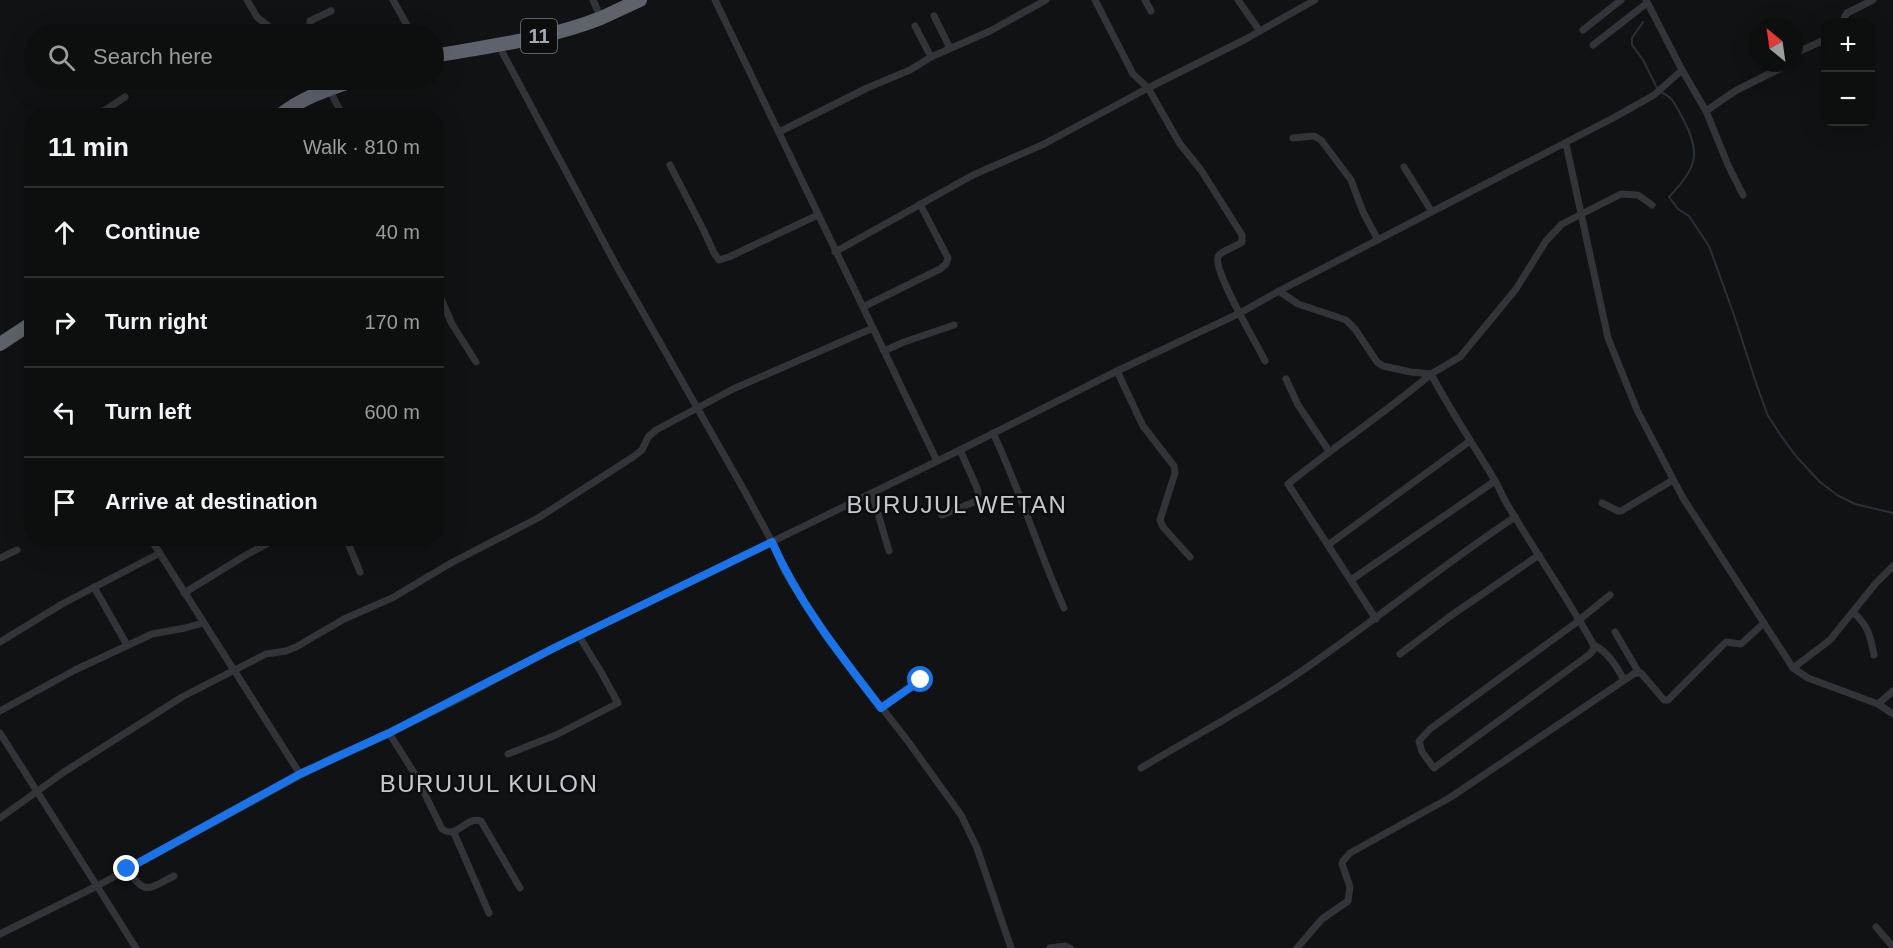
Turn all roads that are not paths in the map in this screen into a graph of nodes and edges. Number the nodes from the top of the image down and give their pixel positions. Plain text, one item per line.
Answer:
1 (247, 0) edge
2 (393, 0) edge
3 (593, 0) edge
4 (640, 0) edge
5 (715, 0) edge
6 (1047, 0) edge
7 (1095, 0) edge
8 (1145, 0) edge
9 (1238, 0) edge
10 (1315, 0) edge
11 (1621, 0) edge
12 (1873, 0) edge
13 (1647, 1) edge
14 (331, 11) dead end
15 (1151, 11) dead end
16 (934, 16) dead end
17 (601, 18) junction
18 (1844, 18) edge
19 (266, 24) edge
20 (310, 24) edge
21 (406, 24) edge
22 (915, 26) dead end
23 (1259, 30) junction
24 (1583, 30) dead end
25 (1821, 41) edge
26 (1593, 45) dead end
27 (499, 46) junction
28 (950, 48) junction
29 (1803, 50) edge
30 (444, 54) edge
31 (931, 57) junction
32 (1682, 70) junction
33 (1773, 72) edge
34 (1148, 88) junction
35 (323, 90) edge
36 (330, 90) edge
37 (125, 97) dead end
38 (108, 108) edge
39 (288, 108) edge
40 (339, 108) edge
41 (1706, 111) junction
42 (779, 132) junction
43 (1293, 138) dead end
44 (1566, 144) junction
45 (670, 165) dead end
46 (1404, 167) dead end
47 (1743, 195) dead end
48 (920, 204) junction
49 (1652, 205) dead end
50 (1432, 212) junction
51 (1582, 212) junction
52 (818, 215) junction
53 (1378, 240) junction
54 (835, 252) junction
55 (1279, 291) junction
56 (444, 306) edge
57 (863, 307) junction
58 (1240, 313) junction
59 (954, 325) dead end
60 (24, 327) edge
61 (873, 328) junction
62 (0, 344) edge
63 (884, 351) junction
64 (1265, 360) dead end
65 (476, 362) dead end
66 (1117, 371) junction
67 (1431, 374) junction
68 (1286, 379) dead end
69 (698, 408) junction
70 (993, 433) junction
71 (1470, 441) junction
72 (960, 450) junction
73 (1329, 452) junction
74 (937, 461) junction
75 (1673, 480) junction
76 (1495, 481) junction
77 (872, 493) junction
78 (1602, 503) dead end
79 (942, 515) dead end
80 (1515, 517) junction
81 (772, 542) junction
82 (1328, 545) junction
83 (155, 546) edge
84 (263, 546) edge
85 (349, 546) edge
86 (17, 550) dead end
87 (889, 550) dead end
88 (160, 553) junction
89 (1539, 555) junction
90 (1190, 556) dead end
91 (0, 558) edge
92 (1893, 566) edge
93 (360, 572) dead end
94 (1351, 580) junction
95 (94, 587) junction
96 (184, 593) junction
97 (1610, 595) dead end
98 (1064, 608) dead end
99 (1853, 612) junction
100 (1376, 619) junction
101 (1579, 620) junction
102 (203, 623) junction
103 (1764, 623) junction
104 (1615, 632) dead end
105 (579, 636) junction
106 (0, 642) edge
107 (127, 645) junction
108 (1594, 645) junction
109 (1401, 654) dead end
110 (1874, 655) dead end
111 (1793, 668) junction
112 (233, 671) junction
113 (1639, 673) junction
114 (921, 680) dead end
115 (1624, 680) junction
116 (1893, 691) edge
117 (1878, 704) junction
118 (881, 708) junction
119 (0, 711) edge
120 (1893, 714) edge
121 (0, 732) edge
122 (389, 733) junction
123 (508, 754) dead end
124 (1141, 768) dead end
125 (300, 774) junction
126 (38, 792) junction
127 (0, 818) edge
128 (454, 832) junction
129 (127, 869) junction
130 (174, 876) dead end
131 (97, 886) junction
132 (520, 888) dead end
133 (489, 913) dead end
134 (1876, 927) dead end
135 (0, 934) edge
136 (1893, 947) edge
137 (136, 948) edge
138 (1011, 948) edge
139 (1050, 948) edge
140 (1070, 948) edge
141 (1297, 948) edge

1 - 19 street
2 - 21 street
3 - 17 street
4 - 17 highway, 11
5 - 42 street
6 - 28 street
7 - 34 street
8 - 15 street
9 - 23 street
10 - 23 street
11 - 24 street
12 - 18 street
13 - 26 street
13 - 32 street
14 - 20 street
16 - 28 street
17 - 27 highway, 11
22 - 31 street
23 - 34 street
25 - 29 street
27 - 30 highway, 11
27 - 69 street
28 - 31 street
31 - 42 street
32 - 41 street
32 - 44 street
33 - 41 street
34 - 48 street
34 - 58 street
35 - 39 highway
36 - 40 street
37 - 38 street
41 - 47 street
42 - 52 street
43 - 53 street
44 - 50 street
44 - 51 street
45 - 52 street
46 - 50 street
48 - 54 street
48 - 57 street
49 - 51 street
50 - 53 street
51 - 67 street
51 - 75 street
52 - 54 street
53 - 55 street
54 - 57 street
55 - 58 street
55 - 67 street
56 - 65 street
57 - 61 street
58 - 64 street
58 - 66 street
59 - 63 street
60 - 62 highway
61 - 63 street
61 - 69 street
63 - 74 street
66 - 70 street
66 - 90 street
67 - 71 street
67 - 73 street
68 - 73 street
69 - 81 street
69 - 112 street
70 - 72 street
70 - 98 street
71 - 76 street
71 - 82 street
72 - 74 street
72 - 79 street
73 - 82 street
74 - 77 street
75 - 78 street
75 - 103 street
76 - 80 street
76 - 94 street
77 - 81 street
77 - 87 street
80 - 89 street
80 - 100 street
81 - 105 street
81 - 118 street
82 - 94 street
83 - 88 street
84 - 96 street
85 - 93 street
86 - 91 street
88 - 95 street
88 - 96 street
89 - 101 street
89 - 109 street
92 - 99 street
94 - 100 street
95 - 106 street
95 - 107 street
96 - 102 street
97 - 101 street
99 - 110 street
99 - 111 street
100 - 124 street
101 - 108 street
101 - 108 street
102 - 107 street
102 - 112 street
103 - 111 street
103 - 113 street
104 - 113 street
105 - 122 street
105 - 123 street
107 - 119 street
108 - 115 street
111 - 117 street
112 - 125 street
112 - 126 street
113 - 115 street
114 - 118 street
115 - 141 street
116 - 117 street
117 - 120 street
118 - 138 street
121 - 126 street
122 - 125 street
122 - 128 street
125 - 129 street
126 - 127 street
126 - 131 street
128 - 132 street
128 - 133 street
129 - 130 street
129 - 131 street
131 - 135 street
131 - 137 street
134 - 136 street
139 - 140 street

